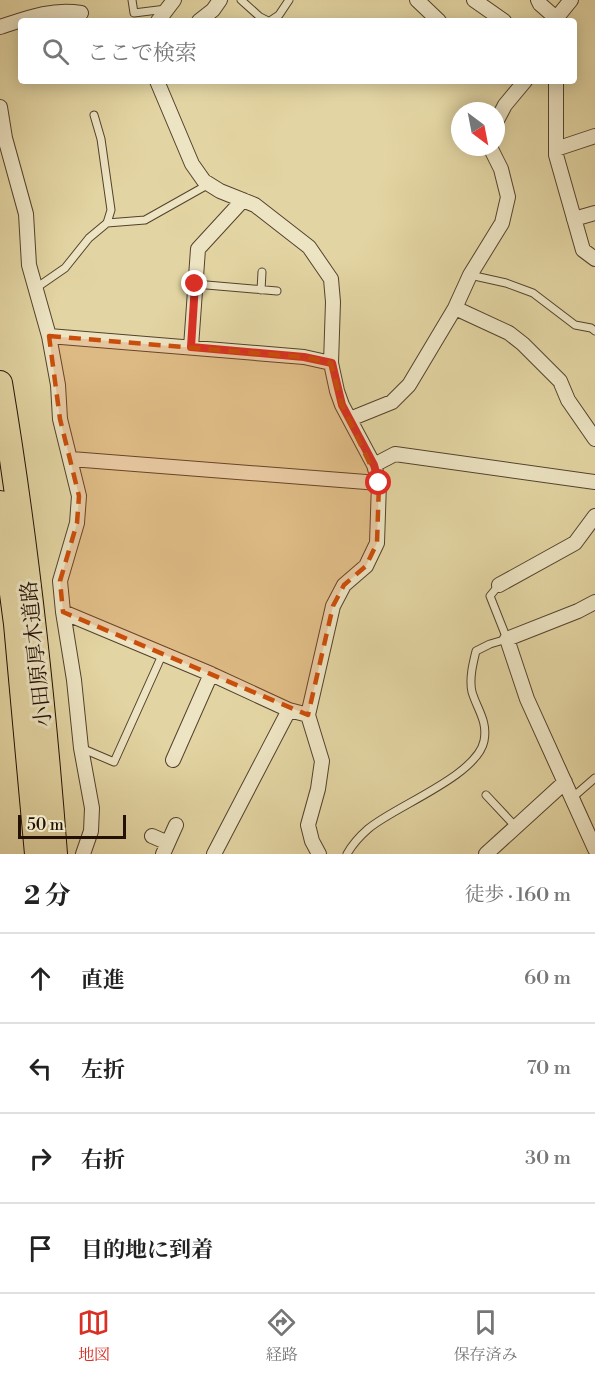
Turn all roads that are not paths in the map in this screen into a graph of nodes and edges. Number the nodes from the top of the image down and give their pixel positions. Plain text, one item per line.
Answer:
1 (132, 0) edge
2 (220, 0) edge
3 (241, 0) edge
4 (289, 0) edge
5 (474, 0) edge
6 (538, 0) edge
7 (570, 0) edge
8 (422, 2) edge
9 (66, 5) edge
10 (171, 5) edge
11 (81, 13) dead end
12 (28, 18) edge
13 (160, 18) edge
14 (202, 18) edge
15 (262, 18) edge
16 (274, 18) edge
17 (436, 18) edge
18 (500, 18) edge
19 (553, 18) edge
20 (556, 18) edge
21 (18, 21) edge
22 (0, 27) edge
23 (159, 84) edge
24 (522, 84) edge
25 (556, 84) edge
26 (505, 105) edge
27 (0, 107) edge
28 (94, 115) dead end
29 (595, 136) edge
30 (556, 150) junction
31 (494, 156) edge
32 (15, 173) junction
33 (0, 174) edge
34 (208, 184) junction
35 (243, 200) junction
36 (595, 213) edge
37 (574, 219) junction
38 (107, 223) junction
39 (595, 259) edge
40 (262, 272) dead end
41 (470, 275) junction
42 (195, 284) junction
43 (36, 288) junction
44 (261, 290) junction
45 (277, 291) dead end
46 (455, 309) junction
47 (595, 332) edge
48 (49, 336) junction
49 (191, 347) junction
50 (332, 363) junction
51 (0, 383) edge
52 (350, 419) junction
53 (595, 439) edge
54 (71, 459) junction
55 (374, 465) junction
56 (595, 482) edge
57 (379, 483) junction
58 (0, 503) edge
59 (595, 516) edge
60 (500, 585) joint
61 (595, 602) edge
62 (63, 612) junction
63 (507, 639) junction
64 (163, 653) junction
65 (211, 674) junction
66 (289, 710) junction
67 (308, 715) junction
68 (81, 748) junction
69 (173, 760) dead end
70 (595, 778) edge
71 (565, 782) junction
72 (486, 795) dead end
73 (572, 798) junction
74 (43, 812) junction
75 (176, 825) dead end
76 (515, 826) junction
77 (152, 836) dead end
78 (166, 848) edge
79 (595, 849) edge
80 (37, 854) edge
81 (55, 854) edge
82 (83, 854) edge
83 (214, 854) edge
84 (319, 854) edge
85 (346, 854) edge
86 (486, 854) edge

1 - 10 lane
2 - 14 street
3 - 15 lane
4 - 16 lane
5 - 18 street
6 - 19 street
7 - 20 street
8 - 17 street
9 - 11 street
9 - 12 street
10 - 13 street
21 - 22 street
23 - 34 street
24 - 26 street
25 - 30 street
27 - 32 street
28 - 38 lane
29 - 30 street
30 - 37 street
31 - 41 street
32 - 33 street
32 - 43 street
34 - 35 street
34 - 38 lane
35 - 42 street
35 - 50 street
36 - 37 street
37 - 39 street
38 - 43 lane
40 - 44 lane
41 - 46 street
41 - 47 lane
42 - 44 lane
42 - 49 street
43 - 48 street
44 - 45 lane
46 - 52 street
46 - 53 street
48 - 49 street
48 - 54 street
49 - 50 street
50 - 52 street
51 - 74 highway, 小田原厚木道路
52 - 55 street
54 - 57 street
54 - 62 street
55 - 56 street
55 - 57 street
57 - 67 street
58 - 74 highway, 小田原厚木道路
59 - 60 street
60 - 63 lane
61 - 63 street
62 - 64 street
62 - 68 street
63 - 71 street
63 - 85 lane
64 - 65 street
64 - 68 lane
65 - 66 street
65 - 69 street
66 - 67 street
66 - 83 street
67 - 84 street
68 - 82 street
70 - 73 lane
71 - 73 street
71 - 76 street
72 - 76 lane
73 - 79 street
74 - 80 highway, 小田原厚木道路
74 - 81 highway, 小田原厚木道路
75 - 78 street
76 - 86 street
77 - 78 street

